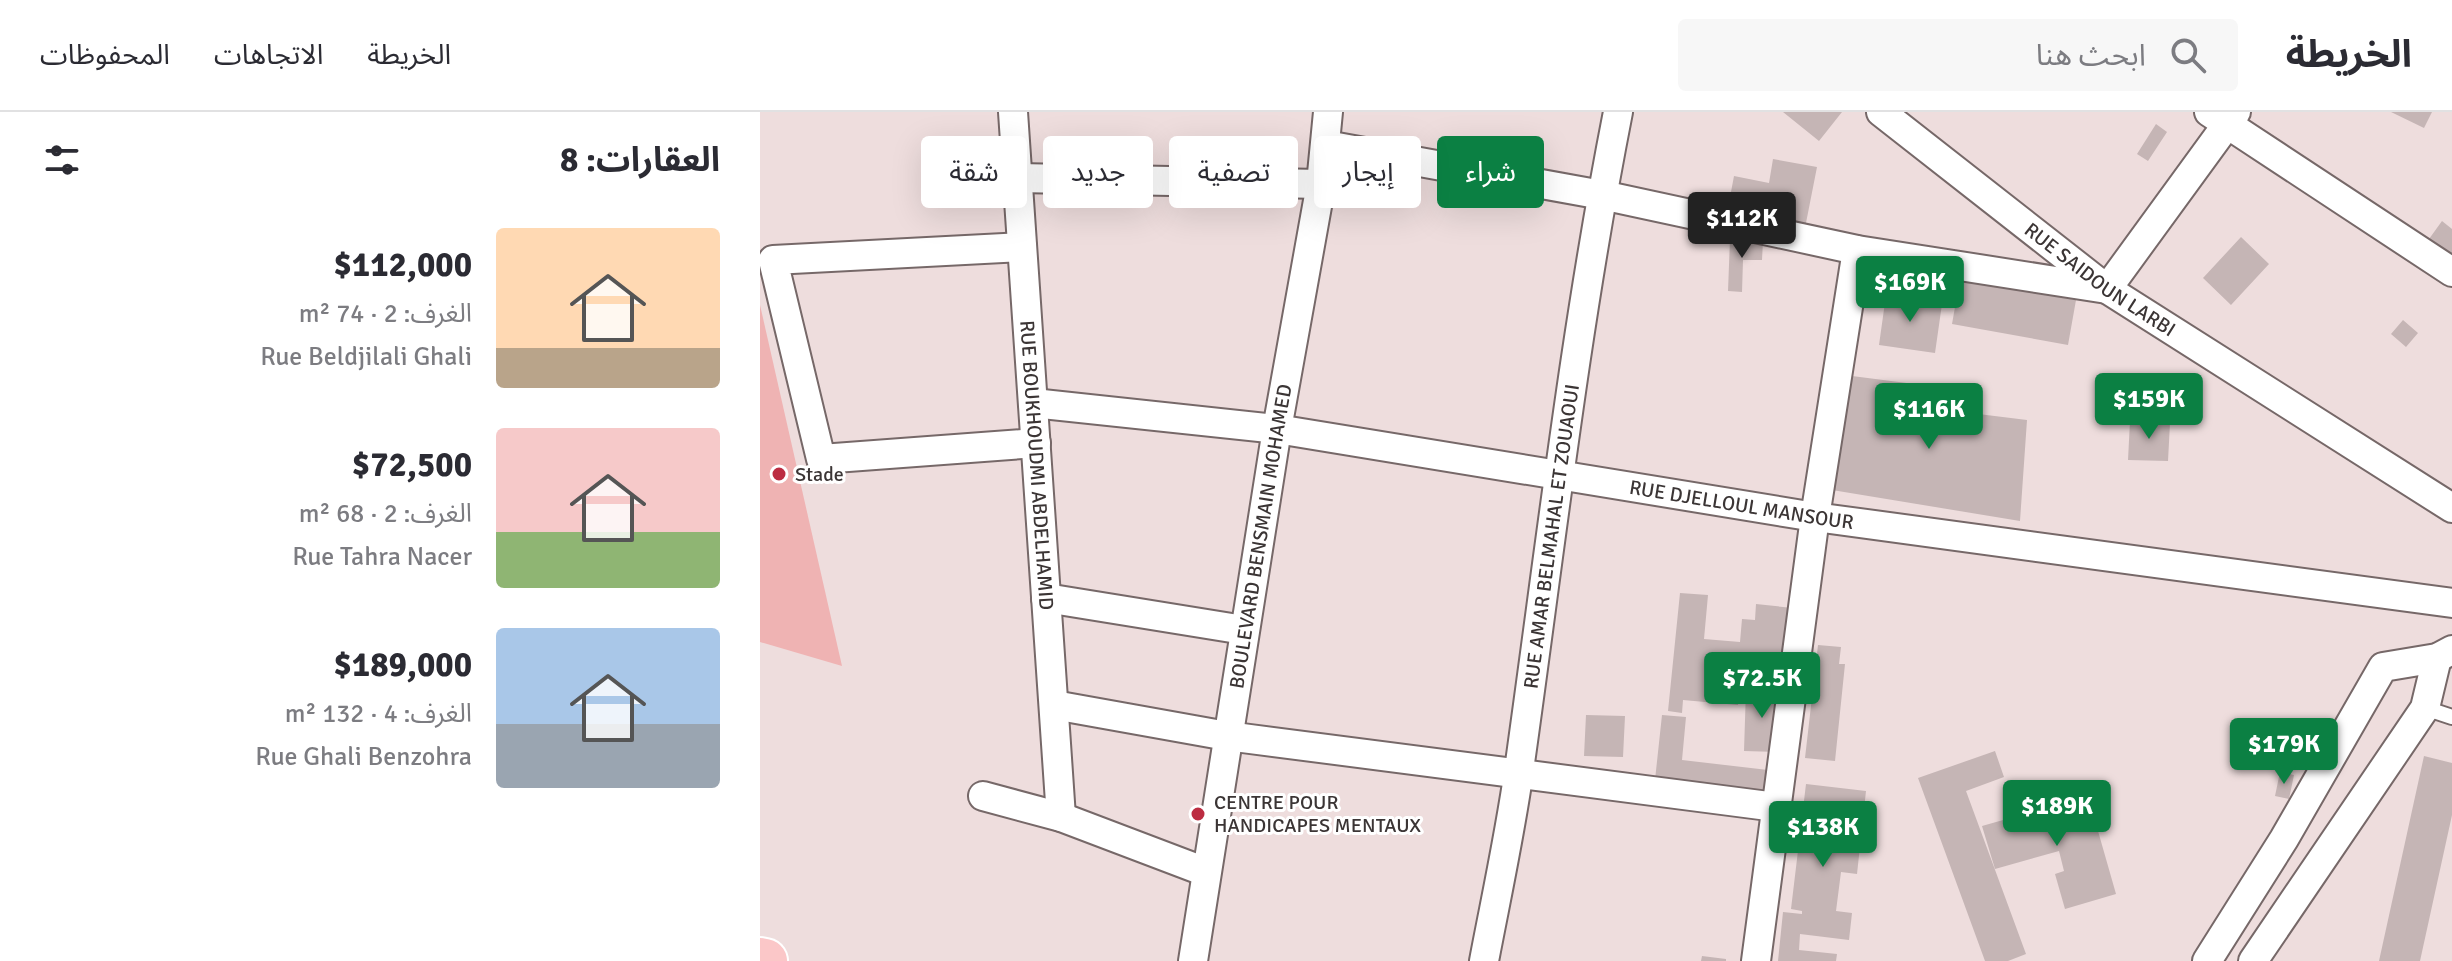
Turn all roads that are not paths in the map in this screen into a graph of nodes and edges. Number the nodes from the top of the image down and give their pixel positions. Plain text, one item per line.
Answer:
1 (1013, 112) edge
2 (1328, 112) edge
3 (1618, 112) edge
4 (1881, 112) edge
5 (2224, 116) edge
6 (1015, 136) edge
7 (1327, 136) edge
8 (1421, 162) edge
9 (1027, 178) edge
10 (1314, 184) edge
11 (1602, 195) junction
12 (1020, 208) edge
13 (1317, 208) edge
14 (1022, 247) junction
15 (1857, 250) junction
16 (2452, 272) edge
17 (2107, 289) junction
18 (1033, 403) junction
19 (1277, 429) junction
20 (1036, 443) junction
21 (1558, 474) junction
22 (2452, 508) edge
23 (1815, 517) junction
24 (1046, 598) junction
25 (2452, 603) edge
26 (1244, 630) junction
27 (2444, 654) edge
28 (1054, 705) junction
29 (2425, 708) junction
30 (2452, 717) edge
31 (1227, 736) junction
32 (1518, 774) junction
33 (983, 796) dead end
34 (1776, 807) junction
35 (1061, 817) junction
36 (1206, 872) junction
37 (1193, 961) edge
38 (1484, 961) edge
39 (1756, 961) edge
40 (2207, 961) edge
41 (2253, 961) edge

1 - 6 street, RUE BOUKHOUDMI ABDELHAMID
2 - 7 street, BOULEVARD BENSMAIN MOHAMED
3 - 11 street, RUE AMAR BELMAHAL ET ZOUAOUI
4 - 17 street, RUE SAIDOUN LARBI
5 - 16 street
5 - 17 street
8 - 11 street
9 - 10 street
11 - 15 street
11 - 21 street, RUE AMAR BELMAHAL ET ZOUAOUI
12 - 14 street, RUE BOUKHOUDMI ABDELHAMID
13 - 19 street, BOULEVARD BENSMAIN MOHAMED
14 - 18 street, RUE BOUKHOUDMI ABDELHAMID
14 - 20 street
15 - 17 street
15 - 23 street
17 - 22 street, RUE SAIDOUN LARBI
18 - 19 street, RUE DJELLOUL MANSOUR
18 - 20 street, RUE BOUKHOUDMI ABDELHAMID
19 - 21 street, RUE DJELLOUL MANSOUR
19 - 26 street, BOULEVARD BENSMAIN MOHAMED
20 - 24 street, RUE BOUKHOUDMI ABDELHAMID
21 - 23 street, RUE DJELLOUL MANSOUR
21 - 32 street, RUE AMAR BELMAHAL ET ZOUAOUI
23 - 25 street, RUE DJELLOUL MANSOUR
23 - 34 street
24 - 26 street
24 - 28 street, RUE BOUKHOUDMI ABDELHAMID
26 - 31 street, BOULEVARD BENSMAIN MOHAMED
27 - 29 street
27 - 40 street
28 - 31 street
28 - 35 street, RUE BOUKHOUDMI ABDELHAMID
29 - 30 lane
29 - 41 street
31 - 32 street
31 - 36 street, BOULEVARD BENSMAIN MOHAMED
32 - 34 street
32 - 38 street, RUE AMAR BELMAHAL ET ZOUAOUI
33 - 35 street
34 - 39 street
35 - 36 street
36 - 37 street, BOULEVARD BENSMAIN MOHAMED

